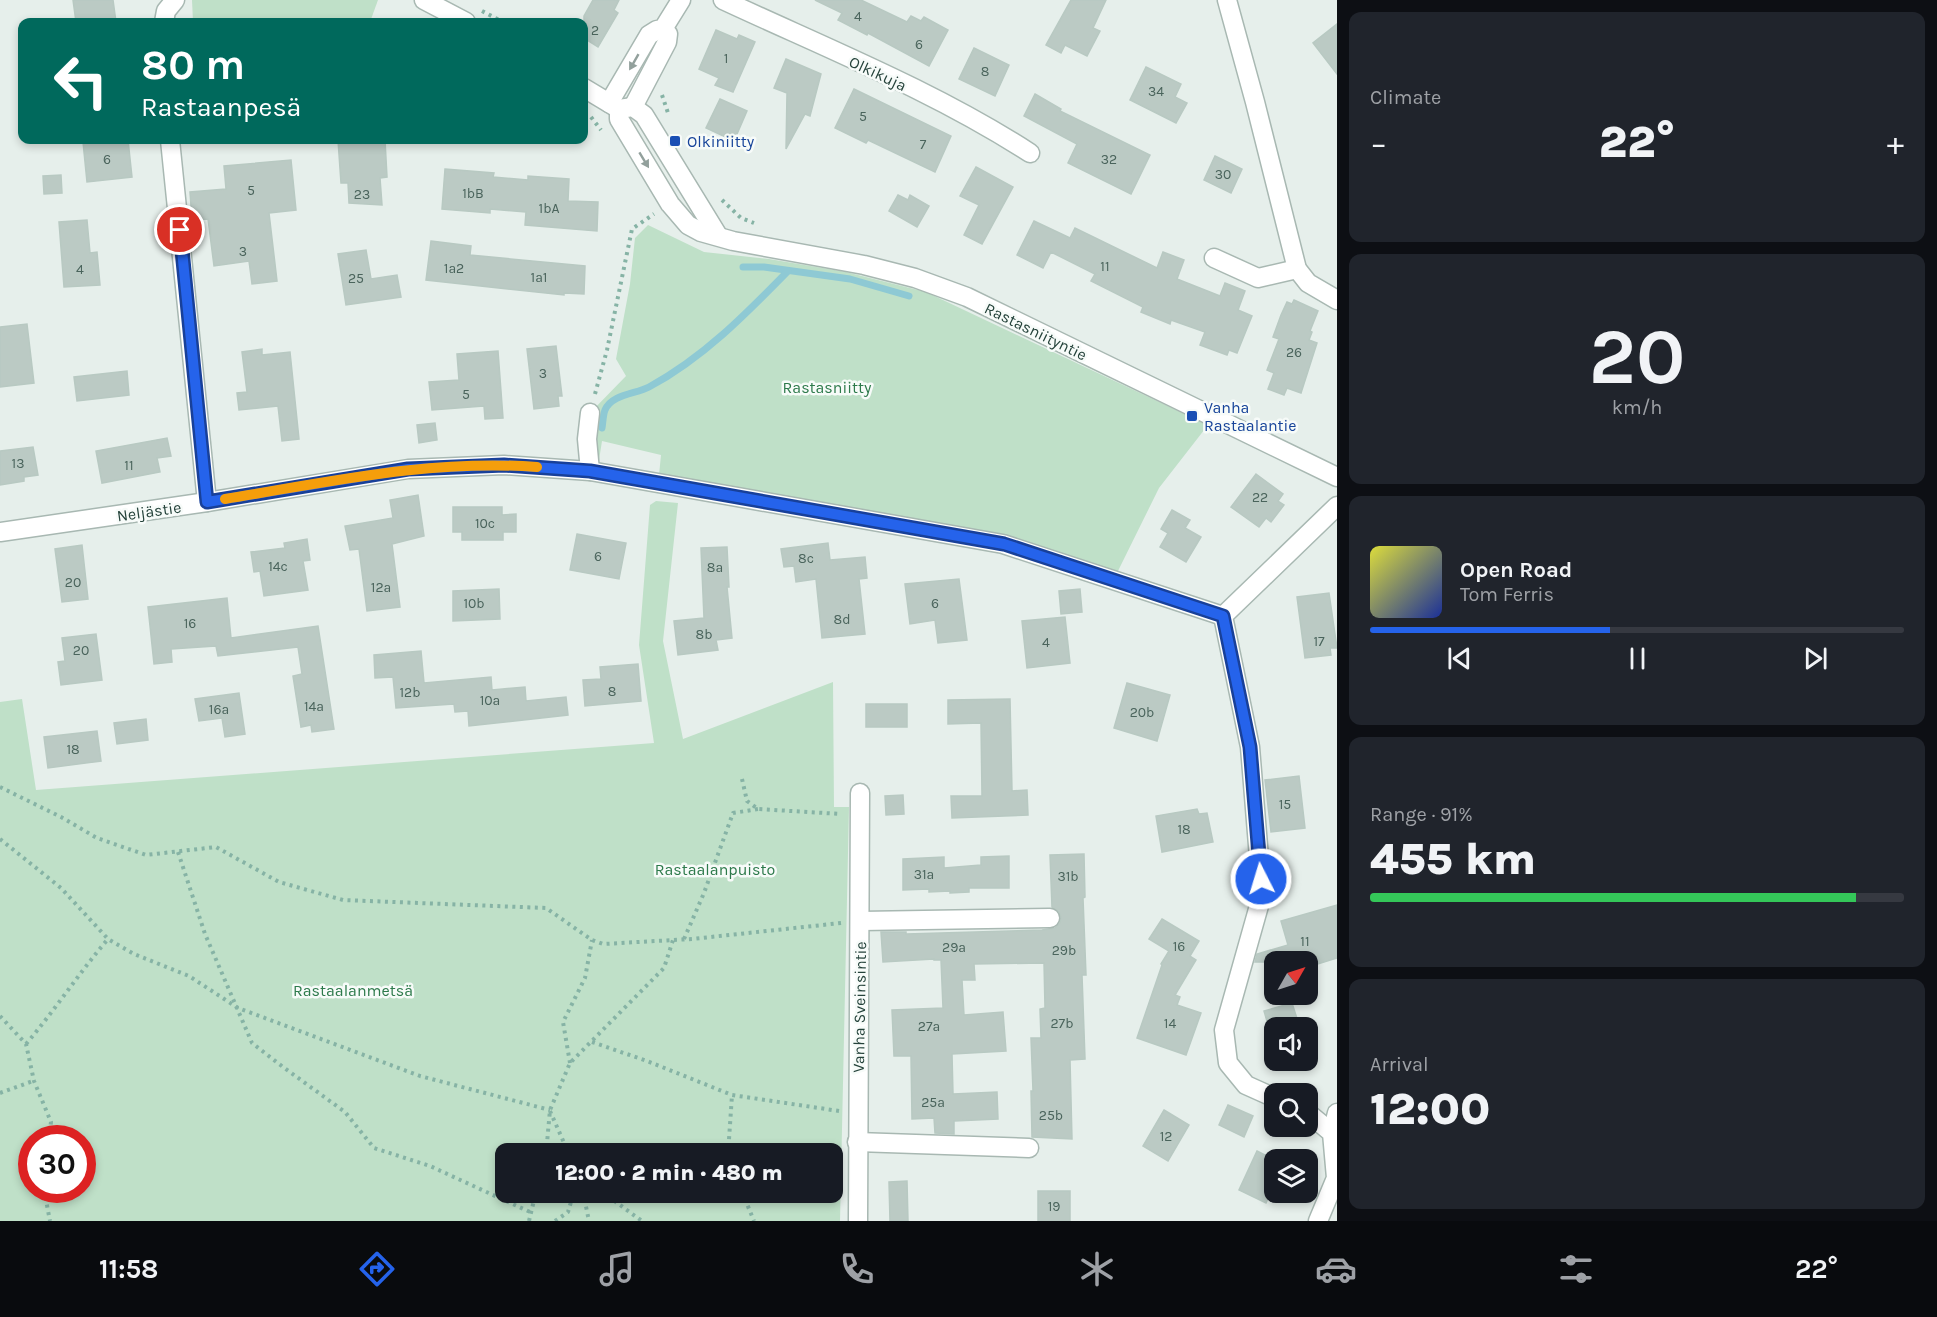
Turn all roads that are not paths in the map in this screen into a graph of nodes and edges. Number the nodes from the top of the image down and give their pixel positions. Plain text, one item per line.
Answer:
1 (424, 0) edge
2 (681, 0) edge
3 (723, 0) edge
4 (1227, 0) edge
5 (458, 18) edge
6 (588, 90) edge
7 (620, 106) junction
8 (170, 144) edge
9 (1030, 153) dead end
10 (1214, 258) dead end
11 (1297, 269) junction
12 (1337, 300) edge
13 (590, 412) road end
14 (590, 471) junction
15 (1337, 477) edge
16 (207, 502) junction
17 (1337, 506) edge
18 (0, 532) edge
19 (1223, 616) junction
20 (860, 793) dead end
21 (1050, 918) dead end
22 (861, 921) junction
23 (1264, 1093) edge
24 (1337, 1113) edge
25 (1318, 1121) edge
26 (1332, 1133) junction
27 (857, 1142) junction
28 (1029, 1148) dead end
29 (858, 1221) edge
30 (1318, 1221) edge

1 - 5 street
2 - 7 street
3 - 9 street, Olkikuja
4 - 11 street
6 - 7 street
7 - 15 street, Rastasniityntie
8 - 16 street
10 - 11 street
11 - 12 street
13 - 14 street
14 - 16 street, Neljästie
14 - 19 street, Neljästie
16 - 18 street, Neljästie
17 - 19 street
19 - 23 street
20 - 22 street, Vanha Sveinsintie
21 - 22 street
22 - 27 street, Vanha Sveinsintie
24 - 26 street
25 - 26 street
26 - 30 street
27 - 28 street
27 - 29 street, Vanha Sveinsintie

